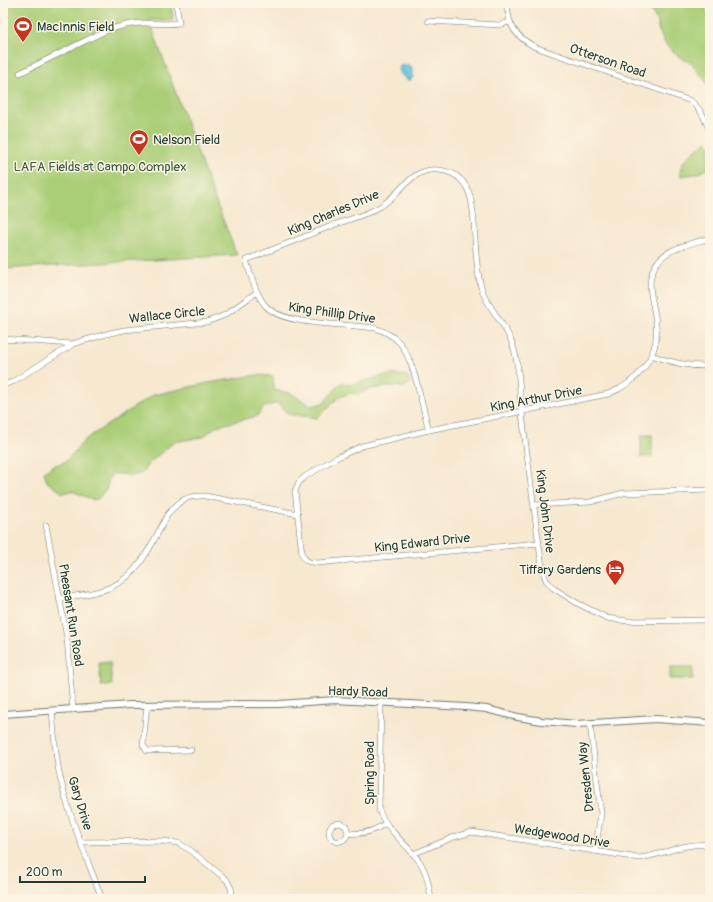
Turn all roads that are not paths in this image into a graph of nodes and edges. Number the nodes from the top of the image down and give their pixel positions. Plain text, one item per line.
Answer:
1 (176, 3) edge
2 (507, 3) edge
3 (428, 22) dead end
4 (509, 22) junction
5 (20, 73) dead end
6 (710, 132) edge
7 (710, 238) edge
8 (246, 260) joint
9 (258, 292) junction
10 (3, 339) edge
11 (72, 344) junction
12 (651, 355) junction
13 (710, 366) edge
14 (3, 385) edge
15 (522, 412) junction
16 (429, 430) junction
17 (710, 490) edge
18 (534, 505) junction
19 (298, 514) junction
20 (46, 525) dead end
21 (539, 542) junction
22 (308, 562) joint
23 (59, 598) junction
24 (710, 620) edge
25 (381, 702) junction
26 (147, 705) junction
27 (72, 710) junction
28 (52, 711) junction
29 (3, 714) edge
30 (710, 723) edge
31 (590, 724) junction
32 (191, 750) dead end
33 (386, 823) junction
34 (348, 833) dead end
35 (81, 842) junction
36 (710, 846) edge
37 (595, 851) junction
38 (413, 854) junction
39 (102, 899) edge
40 (233, 899) edge
41 (431, 899) edge

1 - 5 street
2 - 4 street
3 - 4 street
4 - 6 street, Otterson Road
7 - 12 street, King Arthur Drive
8 - 9 street, King Phillip Drive
8 - 15 street, King Charles Drive
9 - 11 street, Wallace Circle
9 - 16 street, King Phillip Drive
10 - 11 street, Wallace Circle
11 - 14 street, Wallace Circle
12 - 13 street
12 - 15 street, King Arthur Drive
15 - 16 street, King Arthur Drive
15 - 18 street, King John Drive
16 - 19 street, King Arthur Drive
17 - 18 street
18 - 21 street, King John Drive
19 - 22 street, King Arthur Drive
19 - 23 street
20 - 23 street, Pheasant Run Road
21 - 22 street, King Edward Drive
21 - 24 street, King John Drive
23 - 27 street, Pheasant Run Road
25 - 26 street, Hardy Road
25 - 31 street, Hardy Road
25 - 33 street, Spring Road
26 - 27 street, Hardy Road
26 - 32 street
27 - 28 street, Hardy Road
28 - 29 street, Hardy Road
28 - 35 street, Gary Drive
30 - 31 street, Hardy Road
31 - 37 street, Dresden Way
33 - 34 street
33 - 38 street, Spring Road
35 - 39 street, Gary Drive
35 - 40 street
36 - 37 street, Wedgewood Drive
37 - 38 street, Wedgewood Drive
38 - 41 street, Spring Road

